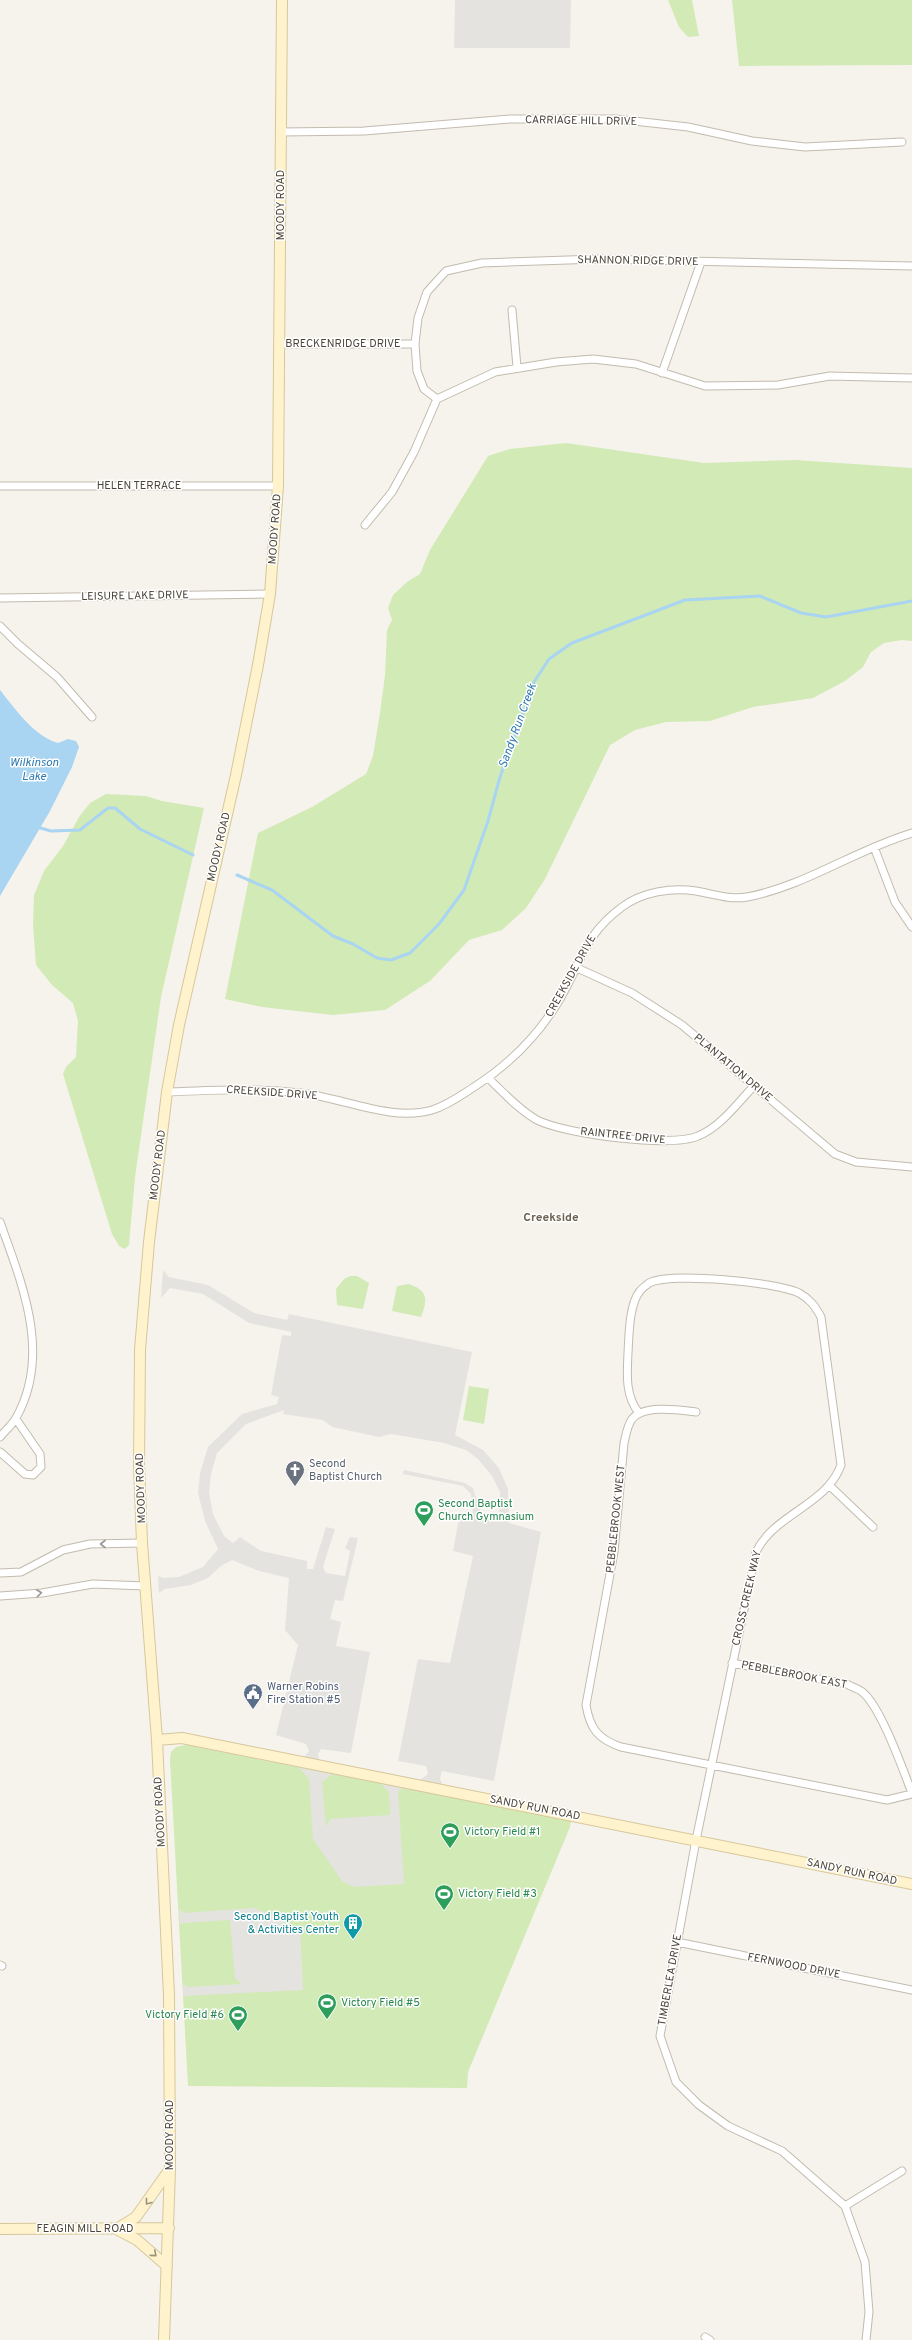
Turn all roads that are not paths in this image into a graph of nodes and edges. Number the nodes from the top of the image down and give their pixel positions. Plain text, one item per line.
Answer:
1 (282, 0) edge
2 (281, 132) junction
3 (902, 142) dead end
4 (701, 262) junction
5 (912, 266) edge
6 (512, 310) dead end
7 (280, 344) junction
8 (415, 344) junction
9 (518, 367) junction
10 (662, 373) junction
11 (912, 378) edge
12 (437, 399) junction
13 (0, 486) edge
14 (278, 486) junction
15 (365, 525) dead end
16 (270, 594) junction
17 (0, 598) edge
18 (0, 626) edge
19 (92, 717) dead end
20 (912, 833) edge
21 (874, 847) junction
22 (912, 927) edge
23 (575, 967) junction
24 (489, 1079) junction
25 (754, 1085) junction
26 (166, 1092) junction
27 (912, 1167) edge
28 (0, 1222) edge
29 (696, 1412) dead end
30 (639, 1413) junction
31 (16, 1419) junction
32 (0, 1437) edge
33 (0, 1452) edge
34 (830, 1486) junction
35 (873, 1527) dead end
36 (142, 1543) junction
37 (0, 1573) edge
38 (144, 1586) junction
39 (0, 1596) edge
40 (732, 1663) junction
41 (157, 1740) junction
42 (711, 1764) junction
43 (912, 1793) edge
44 (696, 1840) junction
45 (912, 1884) edge
46 (676, 1942) junction
47 (912, 1990) edge
48 (170, 2169) junction
49 (902, 2171) dead end
50 (845, 2206) junction
51 (169, 2228) junction
52 (0, 2229) edge
53 (117, 2229) junction
54 (167, 2266) junction
55 (164, 2340) edge
56 (866, 2340) edge

1 - 2 main road, MOODY ROAD
2 - 3 street, CARRIAGE HILL DRIVE
2 - 7 main road, MOODY ROAD
4 - 5 street, SHANNON RIDGE DRIVE
4 - 8 street, SHANNON RIDGE DRIVE
4 - 10 street
6 - 9 street
7 - 8 street, BRECKENRIDGE DRIVE
7 - 14 main road, MOODY ROAD
8 - 12 street, BRECKENRIDGE DRIVE
9 - 10 street
9 - 12 street
10 - 11 street
12 - 15 street
13 - 14 street, HELEN TERRACE
14 - 16 main road, MOODY ROAD
16 - 17 street, LEISURE LAKE DRIVE
16 - 26 main road, MOODY ROAD
18 - 19 street
20 - 21 street, CREEKSIDE DRIVE
21 - 22 street
21 - 23 street, CREEKSIDE DRIVE
23 - 24 street, CREEKSIDE DRIVE
23 - 25 street, PLANTATION DRIVE
24 - 25 street, RAINTREE DRIVE
24 - 26 street, CREEKSIDE DRIVE
25 - 27 street, PLANTATION DRIVE
26 - 36 main road, MOODY ROAD
28 - 31 street
29 - 30 street
30 - 34 street, CROSS CREEK WAY
30 - 42 street, PEBBLEBROOK WEST
31 - 32 street
31 - 33 street
34 - 35 street
34 - 40 street, CROSS CREEK WAY
36 -> 37 street
36 - 38 main road, MOODY ROAD
39 -> 38 street
38 - 41 main road, MOODY ROAD
40 - 42 street, CROSS CREEK WAY
40 - 43 street, PEBBLEBROOK EAST
41 - 44 main road, SANDY RUN ROAD
41 - 48 main road, MOODY ROAD
42 - 43 street, PEBBLEBROOK EAST
42 - 44 street, CROSS CREEK WAY
44 - 45 main road, SANDY RUN ROAD
44 - 46 street, TIMBERLEA DRIVE
46 - 47 street, FERNWOOD DRIVE
46 - 50 street, TIMBERLEA DRIVE
48 - 51 main road, MOODY ROAD
48 -> 53 main road
49 - 50 street
50 - 56 street, TIMBERLEA DRIVE
51 - 53 main road, FEAGIN MILL ROAD
51 - 54 main road, MOODY ROAD
52 - 53 main road, FEAGIN MILL ROAD
53 -> 54 main road
54 - 55 main road, MOODY ROAD

